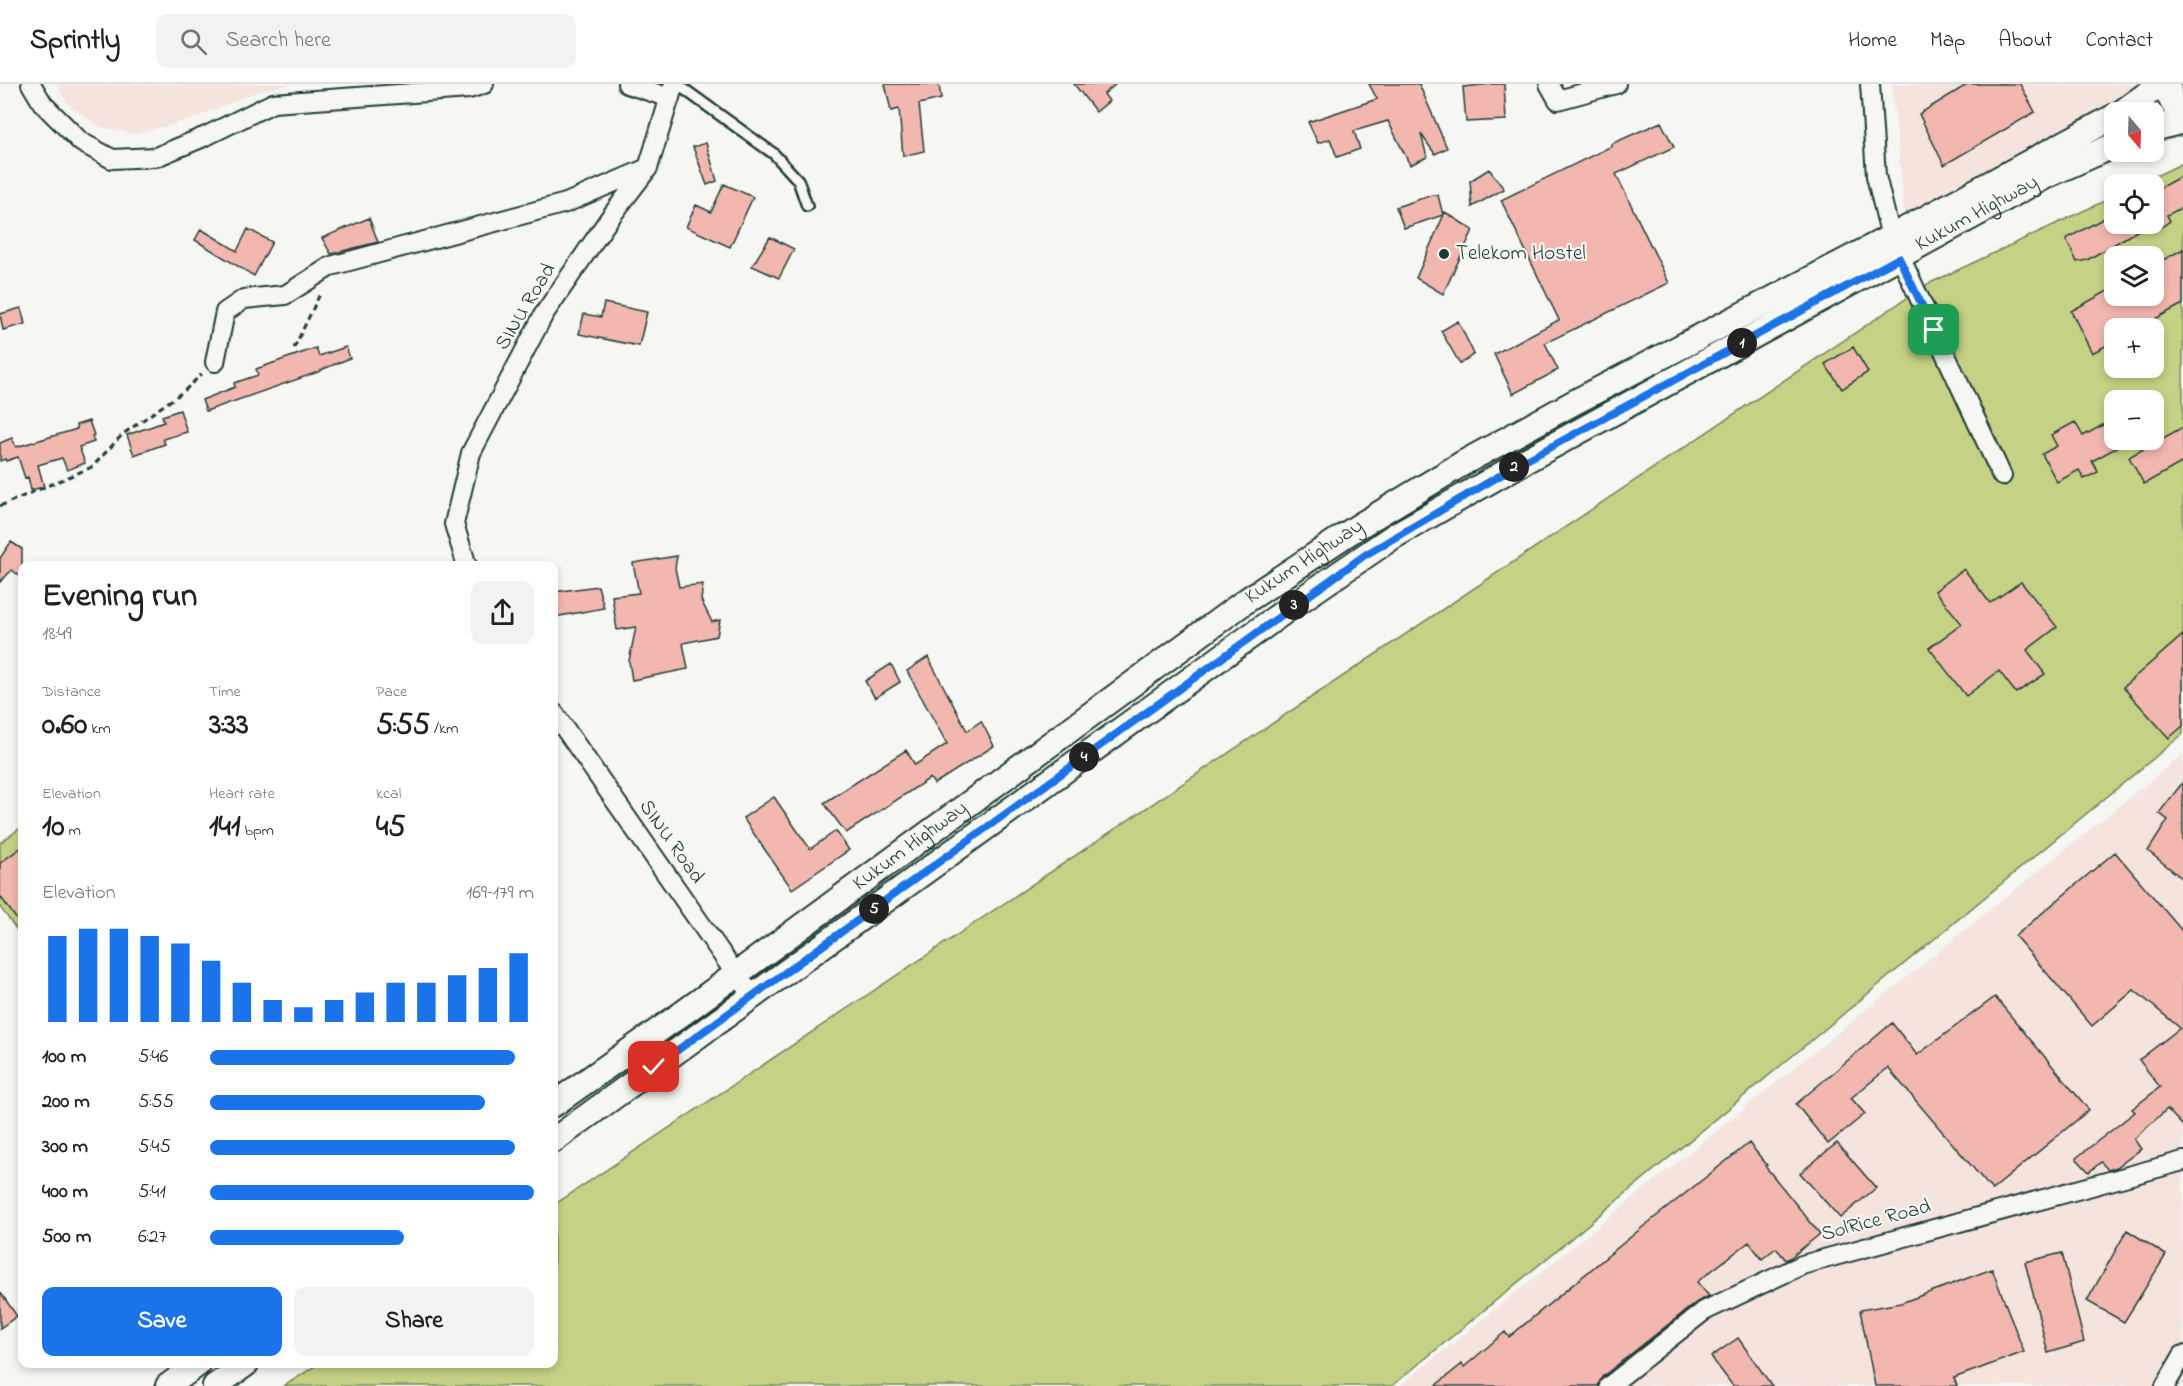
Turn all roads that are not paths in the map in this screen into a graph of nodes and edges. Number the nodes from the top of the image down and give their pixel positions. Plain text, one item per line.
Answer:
1 (31, 84) edge
2 (484, 84) edge
3 (627, 84) edge
4 (1549, 84) edge
5 (1616, 84) edge
6 (1870, 84) edge
7 (2161, 84) edge
8 (2169, 84) edge
9 (673, 89) edge
10 (2136, 102) edge
11 (2183, 115) edge
12 (2183, 121) edge
13 (2104, 123) edge
14 (2164, 126) edge
15 (2104, 150) edge
16 (648, 168) junction
17 (807, 206) dead end
18 (1895, 248) junction
19 (215, 362) road end
20 (2002, 476) dead end
21 (465, 561) edge
22 (558, 719) edge
23 (735, 973) junction
24 (753, 996) junction
25 (558, 1101) edge
26 (558, 1137) edge
27 (2183, 1161) edge
28 (2183, 1354) edge
29 (193, 1368) edge
30 (240, 1368) edge
31 (168, 1386) edge
32 (215, 1386) edge
33 (1609, 1386) edge
34 (2165, 1386) edge

1 - 2 street
3 - 9 street
4 - 5 street
6 - 18 street
7 - 10 main road
8 - 11 main road
9 - 16 street, SINU Road
9 - 17 lane
12 - 14 main road
13 - 18 main road, Kukum Highway
15 - 18 main road, Kukum Highway
16 - 19 street
16 - 21 street, SINU Road
18 - 20 street
18 - 23 main road, Kukum Highway
18 - 24 main road, Kukum Highway
22 - 23 street, SINU Road
23 - 24 street, SINU Road
23 - 25 main road, Kukum Highway
24 - 26 main road, Kukum Highway
27 - 33 street, SolRice Road
28 - 34 street
29 - 31 main road
30 - 32 main road

